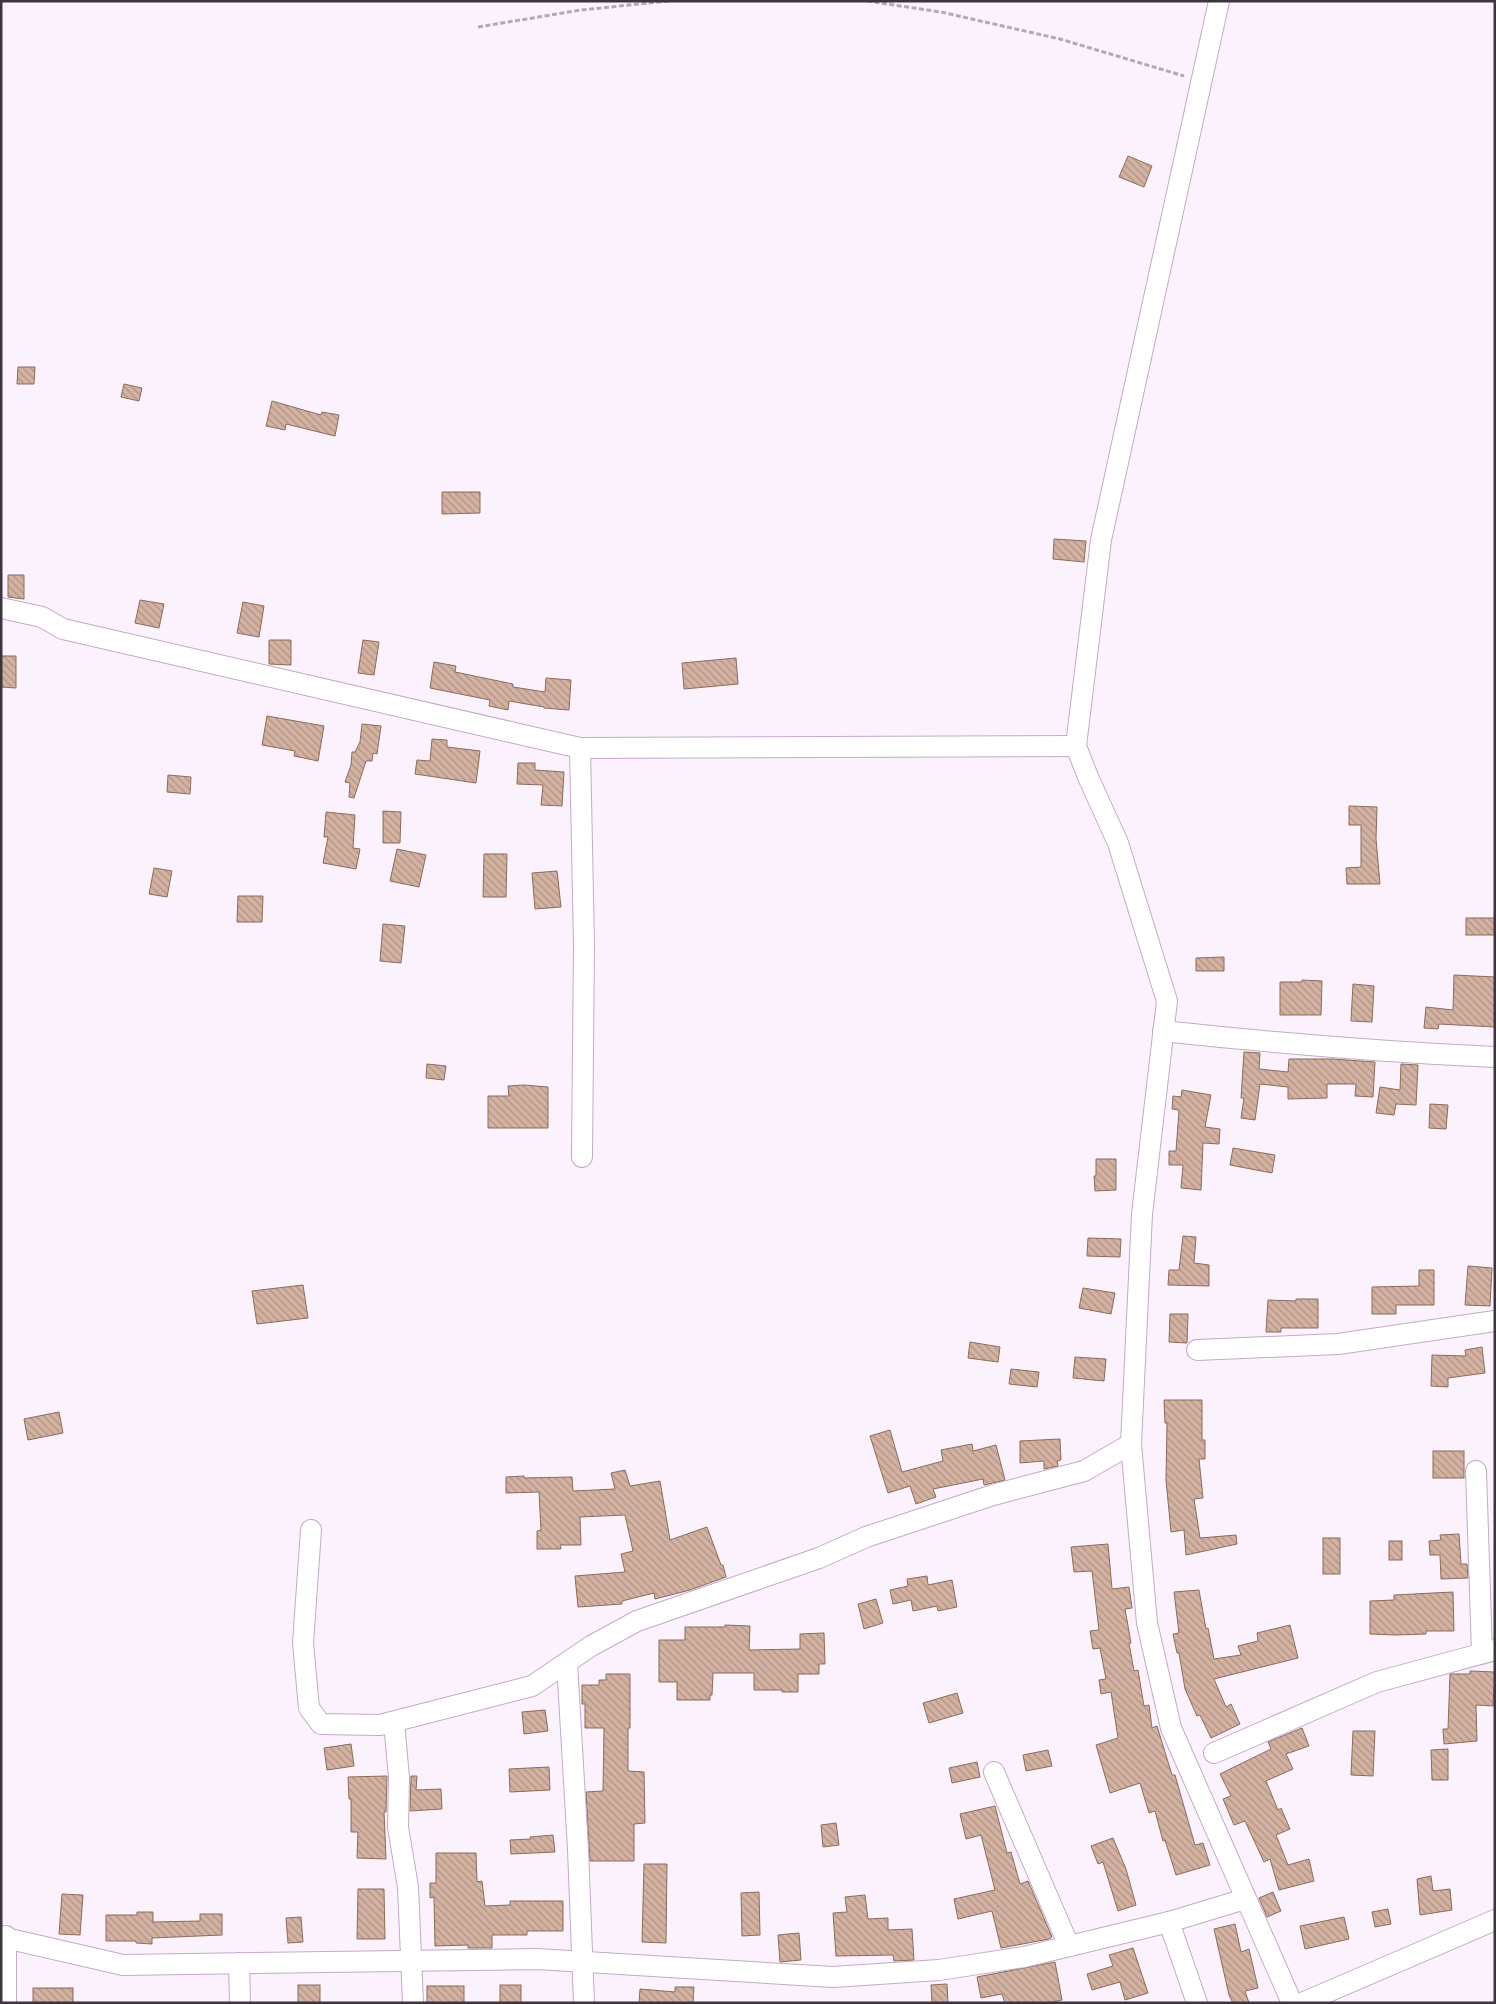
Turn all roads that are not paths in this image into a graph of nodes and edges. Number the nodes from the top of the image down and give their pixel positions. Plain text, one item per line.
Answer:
1 (1219, 1) edge
2 (1, 608) edge
3 (1076, 746) junction
4 (580, 748) junction
5 (1163, 1031) junction
6 (1495, 1057) edge
7 (582, 1157) dead end
8 (1495, 1321) edge
9 (1197, 1350) dead end
10 (1132, 1444) junction
11 (1476, 1471) dead end
12 (311, 1530) dead end
13 (1488, 1651) edge
14 (567, 1663) junction
15 (394, 1722) junction
16 (1214, 1752) dead end
17 (994, 1772) dead end
18 (1245, 1899) junction
19 (1495, 1920) edge
20 (1169, 1922) junction
21 (4, 1936) edge
22 (1068, 1946) junction
23 (410, 1961) junction
24 (584, 1962) junction
25 (238, 1964) junction
26 (6, 2003) edge
27 (240, 2003) edge
28 (413, 2003) edge
29 (584, 2003) edge
30 (1197, 2003) edge
31 (1292, 2003) edge
32 (1302, 2003) edge

1 - 3 street
2 - 4 street
3 - 4 street
3 - 5 street
4 - 7 street
5 - 6 street
5 - 10 street
8 - 9 street
10 - 14 street
10 - 18 street
11 - 13 street
12 - 15 street
13 - 16 street
14 - 15 street
14 - 24 street
15 - 23 street
17 - 22 street
18 - 20 street
18 - 31 street
19 - 32 street
20 - 22 street
20 - 30 street
21 - 25 street
21 - 26 street
22 - 24 street
23 - 24 street
23 - 25 street
23 - 28 street
24 - 29 street
25 - 27 street

